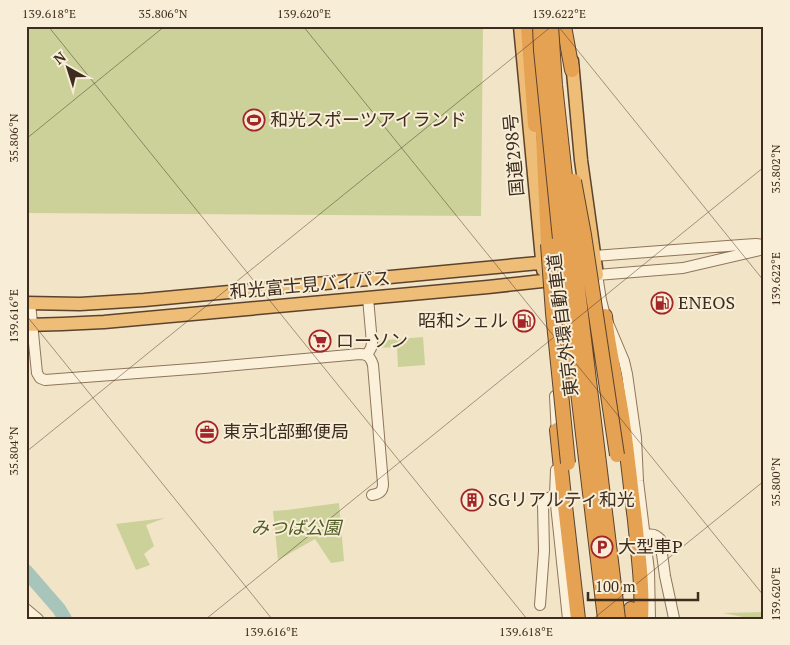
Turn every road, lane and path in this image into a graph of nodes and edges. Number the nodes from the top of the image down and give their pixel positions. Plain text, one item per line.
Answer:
1 (520, 26) edge
2 (528, 26) edge
3 (540, 26) edge
4 (551, 26) edge
5 (564, 26) edge
6 (570, 26) edge
7 (541, 50) junction
8 (572, 70) junction
9 (556, 85) junction
10 (581, 160) junction
11 (537, 213) junction
12 (764, 245) edge
13 (764, 249) edge
14 (743, 254) junction
15 (594, 256) junction
16 (764, 259) edge
17 (566, 260) junction
18 (542, 263) junction
19 (598, 275) junction
20 (558, 279) junction
21 (544, 281) junction
22 (368, 298) junction
23 (28, 303) edge
24 (605, 316) junction
25 (30, 325) edge
26 (367, 355) junction
27 (558, 430) junction
28 (617, 455) dead end
29 (568, 463) dead end
30 (372, 495) dead end
31 (555, 495) junction
32 (645, 535) junction
33 (540, 605) dead end
34 (26, 609) edge
35 (578, 616) edge
36 (635, 616) edge
37 (674, 618) edge
38 (38, 619) edge
39 (605, 619) edge
40 (618, 619) edge
41 (650, 619) edge

1 - 11 highway, 国道298号
2 - 11 highway
3 - 7 highway, 東京外環自動車道, bridge
4 - 9 highway, 東京外環自動車道, bridge
5 - 8 highway
6 - 8 highway
7 - 29 highway, bridge
7 - 39 highway, 東京外環自動車道, bridge
8 - 10 highway
9 - 28 highway, bridge
9 - 40 highway, 東京外環自動車道, bridge
10 - 15 highway
10 - 17 highway
11 - 18 highway, 国道298号
12 - 15 street
13 - 14 street
14 - 16 street
14 - 19 street
15 - 17 highway, 和光富士見バイパス
15 - 19 highway
17 - 18 highway, 和光富士見バイパス
17 - 20 highway
18 - 21 highway, 国道298号
18 - 23 highway, 和光富士見バイパス
19 - 20 highway, 和光富士見バイパス
19 - 24 street
20 - 21 highway, 和光富士見バイパス
21 - 22 highway, 和光富士見バイパス
21 - 27 street
22 - 25 highway, 和光富士見バイパス
22 - 26 street
23 - 25 street
24 - 32 street
24 - 36 highway
25 - 26 street
26 - 30 street
27 - 31 street
27 - 35 highway
31 - 33 street
31 - 35 street
32 - 37 street
32 - 41 street
34 - 38 street

